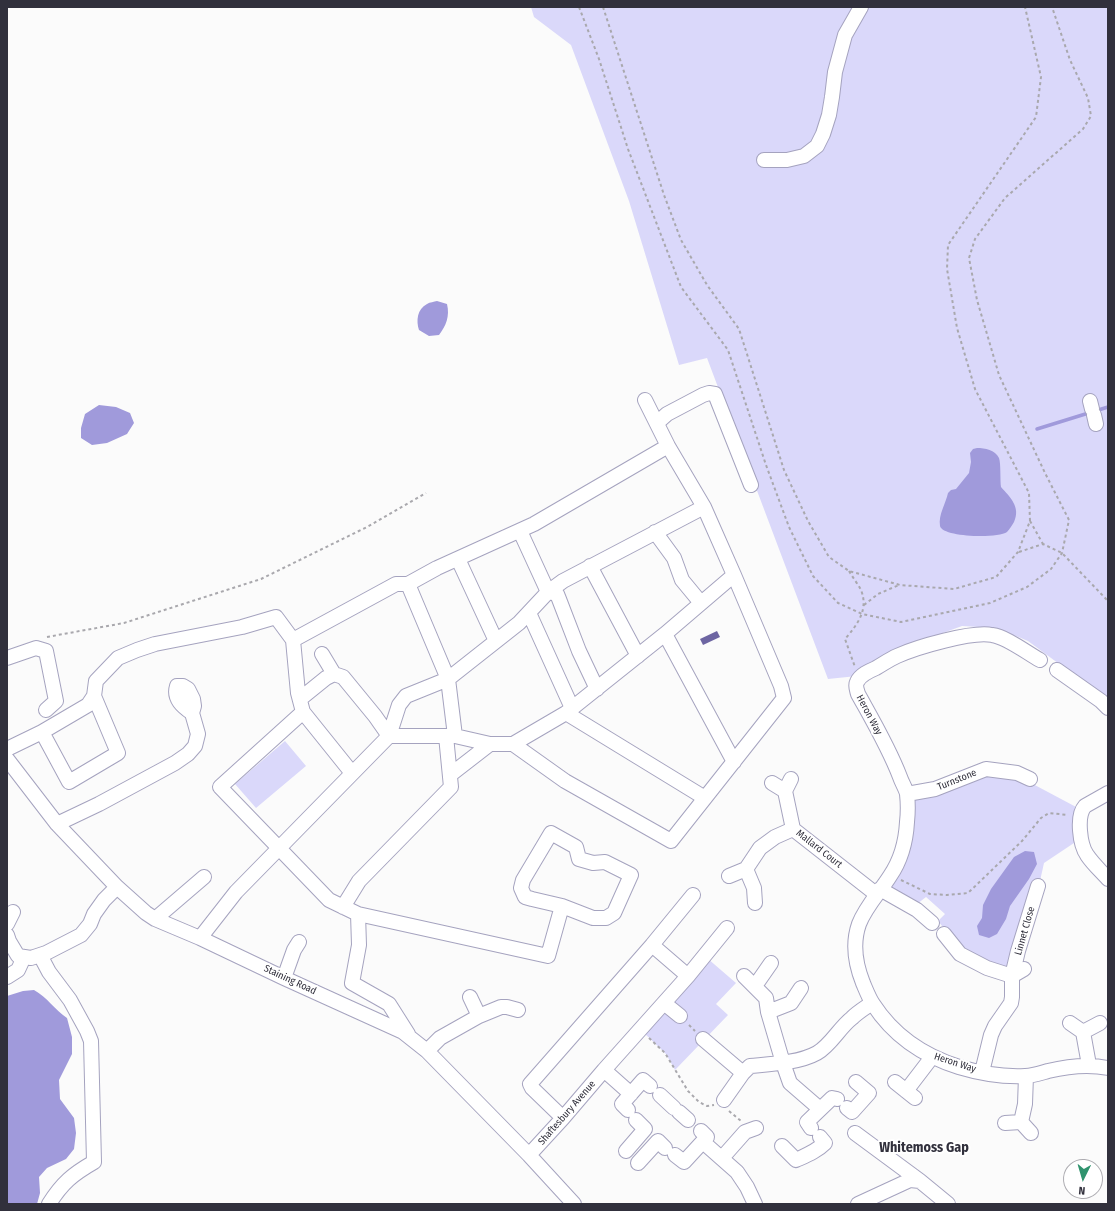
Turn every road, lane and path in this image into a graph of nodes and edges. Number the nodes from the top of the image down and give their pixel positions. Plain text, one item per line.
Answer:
1 (579, 7) edge
2 (603, 7) edge
3 (861, 7) edge
4 (1024, 7) edge
5 (1052, 7) edge
6 (838, 59) junction
7 (825, 69) dead end
8 (764, 160) dead end
9 (645, 400) dead end
10 (657, 423) junction
11 (668, 446) junction
12 (751, 484) dead end
13 (426, 493) dead end
14 (704, 507) junction
15 (1030, 521) junction
16 (520, 531) junction
17 (655, 532) junction
18 (1043, 544) junction
19 (1018, 552) junction
20 (1062, 553) junction
21 (458, 559) junction
22 (590, 566) junction
23 (849, 571) junction
24 (734, 575) junction
25 (408, 584) junction
26 (900, 585) junction
27 (548, 592) junction
28 (1108, 601) edge
29 (702, 603) junction
30 (864, 605) junction
31 (529, 613) junction
32 (862, 614) junction
33 (665, 634) junction
34 (44, 638) dead end
35 (293, 640) junction
36 (496, 641) junction
37 (322, 654) dead end
38 (638, 656) junction
39 (7, 658) edge
40 (1040, 660) dead end
41 (1057, 670) dead end
42 (334, 674) junction
43 (448, 678) junction
44 (858, 680) junction
45 (597, 689) junction
46 (94, 696) junction
47 (301, 705) junction
48 (1108, 708) edge
49 (46, 710) dead end
50 (569, 711) junction
51 (192, 713) dead end
52 (42, 732) junction
53 (389, 736) junction
54 (450, 736) junction
55 (490, 744) junction
56 (513, 744) junction
57 (7, 749) edge
58 (734, 762) junction
59 (8, 763) edge
60 (352, 773) junction
61 (450, 775) junction
62 (1030, 779) dead end
63 (772, 783) dead end
64 (1108, 793) edge
65 (907, 794) junction
66 (705, 798) junction
67 (1080, 817) junction
68 (57, 824) junction
69 (793, 829) junction
70 (278, 848) junction
71 (746, 869) junction
72 (891, 875) junction
73 (729, 876) dead end
74 (204, 877) dead end
75 (1108, 879) edge
76 (1038, 886) dead end
77 (117, 887) junction
78 (878, 892) junction
79 (693, 896) dead end
80 (755, 903) dead end
81 (562, 906) junction
82 (343, 907) junction
83 (358, 914) junction
84 (155, 919) junction
85 (932, 923) dead end
86 (727, 928) dead end
87 (944, 934) dead end
88 (7, 935) edge
89 (200, 938) junction
90 (299, 942) dead end
91 (652, 945) junction
92 (40, 955) junction
93 (24, 957) junction
94 (771, 963) dead end
95 (1018, 972) junction
96 (688, 976) junction
97 (744, 976) dead end
98 (7, 977) edge
99 (284, 978) junction
100 (755, 986) junction
101 (802, 988) dead end
102 (470, 997) dead end
103 (664, 1003) junction
104 (872, 1004) junction
105 (518, 1010) dead end
106 (768, 1012) junction
107 (479, 1016) junction
108 (680, 1016) joint
109 (1070, 1023) dead end
110 (1100, 1023) dead end
111 (641, 1030) junction
112 (1083, 1032) junction
113 (410, 1036) junction
114 (703, 1039) joint
115 (427, 1051) junction
116 (932, 1057) junction
117 (783, 1063) junction
118 (1089, 1065) junction
119 (1108, 1068) edge
120 (604, 1070) junction
121 (982, 1072) junction
122 (743, 1073) junction
123 (1026, 1076) junction
124 (856, 1082) dead end
125 (895, 1082) dead end
126 (631, 1094) junction
127 (723, 1104) junction
128 (820, 1109) junction
129 (680, 1113) dead end
130 (563, 1118) junction
131 (1021, 1122) junction
132 (1005, 1123) dead end
133 (750, 1130) joint
134 (855, 1133) dead end
135 (1031, 1133) dead end
136 (782, 1146) dead end
137 (626, 1151) dead end
138 (529, 1155) junction
139 (722, 1158) junction
140 (638, 1163) dead end
141 (920, 1181) junction
142 (49, 1204) edge
143 (574, 1204) edge
144 (755, 1204) edge
145 (858, 1204) edge
146 (948, 1204) edge

1 - 32 path
2 - 23 path
3 - 6 street
4 - 15 path
5 - 20 path
6 - 7 street
6 - 8 street
9 - 10 street
10 - 11 street
10 - 12 street
11 - 14 street
11 - 16 street
13 - 34 path
14 - 17 street
14 - 24 street
15 - 18 path
15 - 19 path
16 - 21 street
16 - 27 street
17 - 22 street
17 - 29 street
18 - 19 path
18 - 20 path
19 - 26 path
20 - 28 path
20 - 32 path
21 - 25 street
21 - 36 street
22 - 27 street
22 - 38 street
23 - 26 path
23 - 30 path
24 - 29 street
24 - 58 street
25 - 35 street
25 - 43 street
26 - 30 path
27 - 31 street
27 - 45 street
29 - 33 street
30 - 32 path
31 - 36 street
31 - 50 street
32 - 44 path
33 - 38 street
33 - 58 street
35 - 46 street
35 - 47 street
36 - 43 street
37 - 42 street
38 - 45 street
39 - 49 street
40 - 44 street, Heron Way
41 - 48 street
42 - 47 street
42 - 53 street
43 - 53 street
43 - 54 street
44 - 65 street, Heron Way
45 - 50 street
46 - 52 street
46 - 52 street
47 - 60 street
47 - 70 street
50 - 56 street
50 - 66 street
51 - 68 street
52 - 57 street
53 - 54 street
53 - 60 street
54 - 55 street
54 - 61 street
55 - 56 street
55 - 61 street
56 - 66 street
58 - 66 street
59 - 68 street, Staining Road
60 - 70 street
61 - 82 street
62 - 65 street, Turnstone
63 - 69 street
64 - 67 street
65 - 72 street, Heron Way
67 - 72 path
67 - 75 street
68 - 77 street, Staining Road
69 - 71 street, Mallard Court
69 - 78 street, Mallard Court
70 - 82 street
70 - 89 street
71 - 73 street
71 - 80 street
72 - 78 street, Heron Way
74 - 84 street
76 - 95 street, Linnet Close
77 - 84 street, Staining Road
77 - 92 street
78 - 85 street
78 - 104 street, Heron Way
79 - 91 street
81 - 81 street
81 - 83 street
82 - 83 street
83 - 113 street
84 - 89 street, Staining Road
86 - 96 street, Shaftesbury Avenue
87 - 95 street
88 - 93 street
89 - 99 street, Staining Road
90 - 99 street
91 - 96 street
91 - 130 street
92 - 93 street
92 - 142 street
93 - 98 street
94 - 100 street
95 - 121 street, Linnet Close
96 - 103 street, Shaftesbury Avenue
97 - 100 street
99 - 113 street, Staining Road
100 - 106 street
101 - 106 street
102 - 107 street
103 - 108 street
103 - 111 street, Shaftesbury Avenue
104 - 116 street, Heron Way
104 - 117 street
105 - 107 street
106 - 117 street
107 - 115 street
108 - 114 path
109 - 112 street
110 - 112 street
111 - 120 street, Shaftesbury Avenue
111 - 127 path
112 - 118 street
113 - 115 street, Staining Road
114 - 122 street
115 - 138 street, Staining Road
116 - 121 street, Heron Way
116 - 125 street
117 - 122 street
117 - 128 street
118 - 119 street, Heron Way
118 - 123 street, Heron Way
120 - 126 street
120 - 130 street, Shaftesbury Avenue
121 - 123 street, Heron Way
122 - 127 street
123 - 131 street
124 - 128 street
126 - 129 street
126 - 137 street
127 - 133 path
128 - 136 street
130 - 138 street, Shaftesbury Avenue
131 - 132 street
131 - 135 street
133 - 139 street
134 - 141 street
138 - 143 street, Staining Road
139 - 140 street
139 - 144 street
141 - 145 street
141 - 146 street

